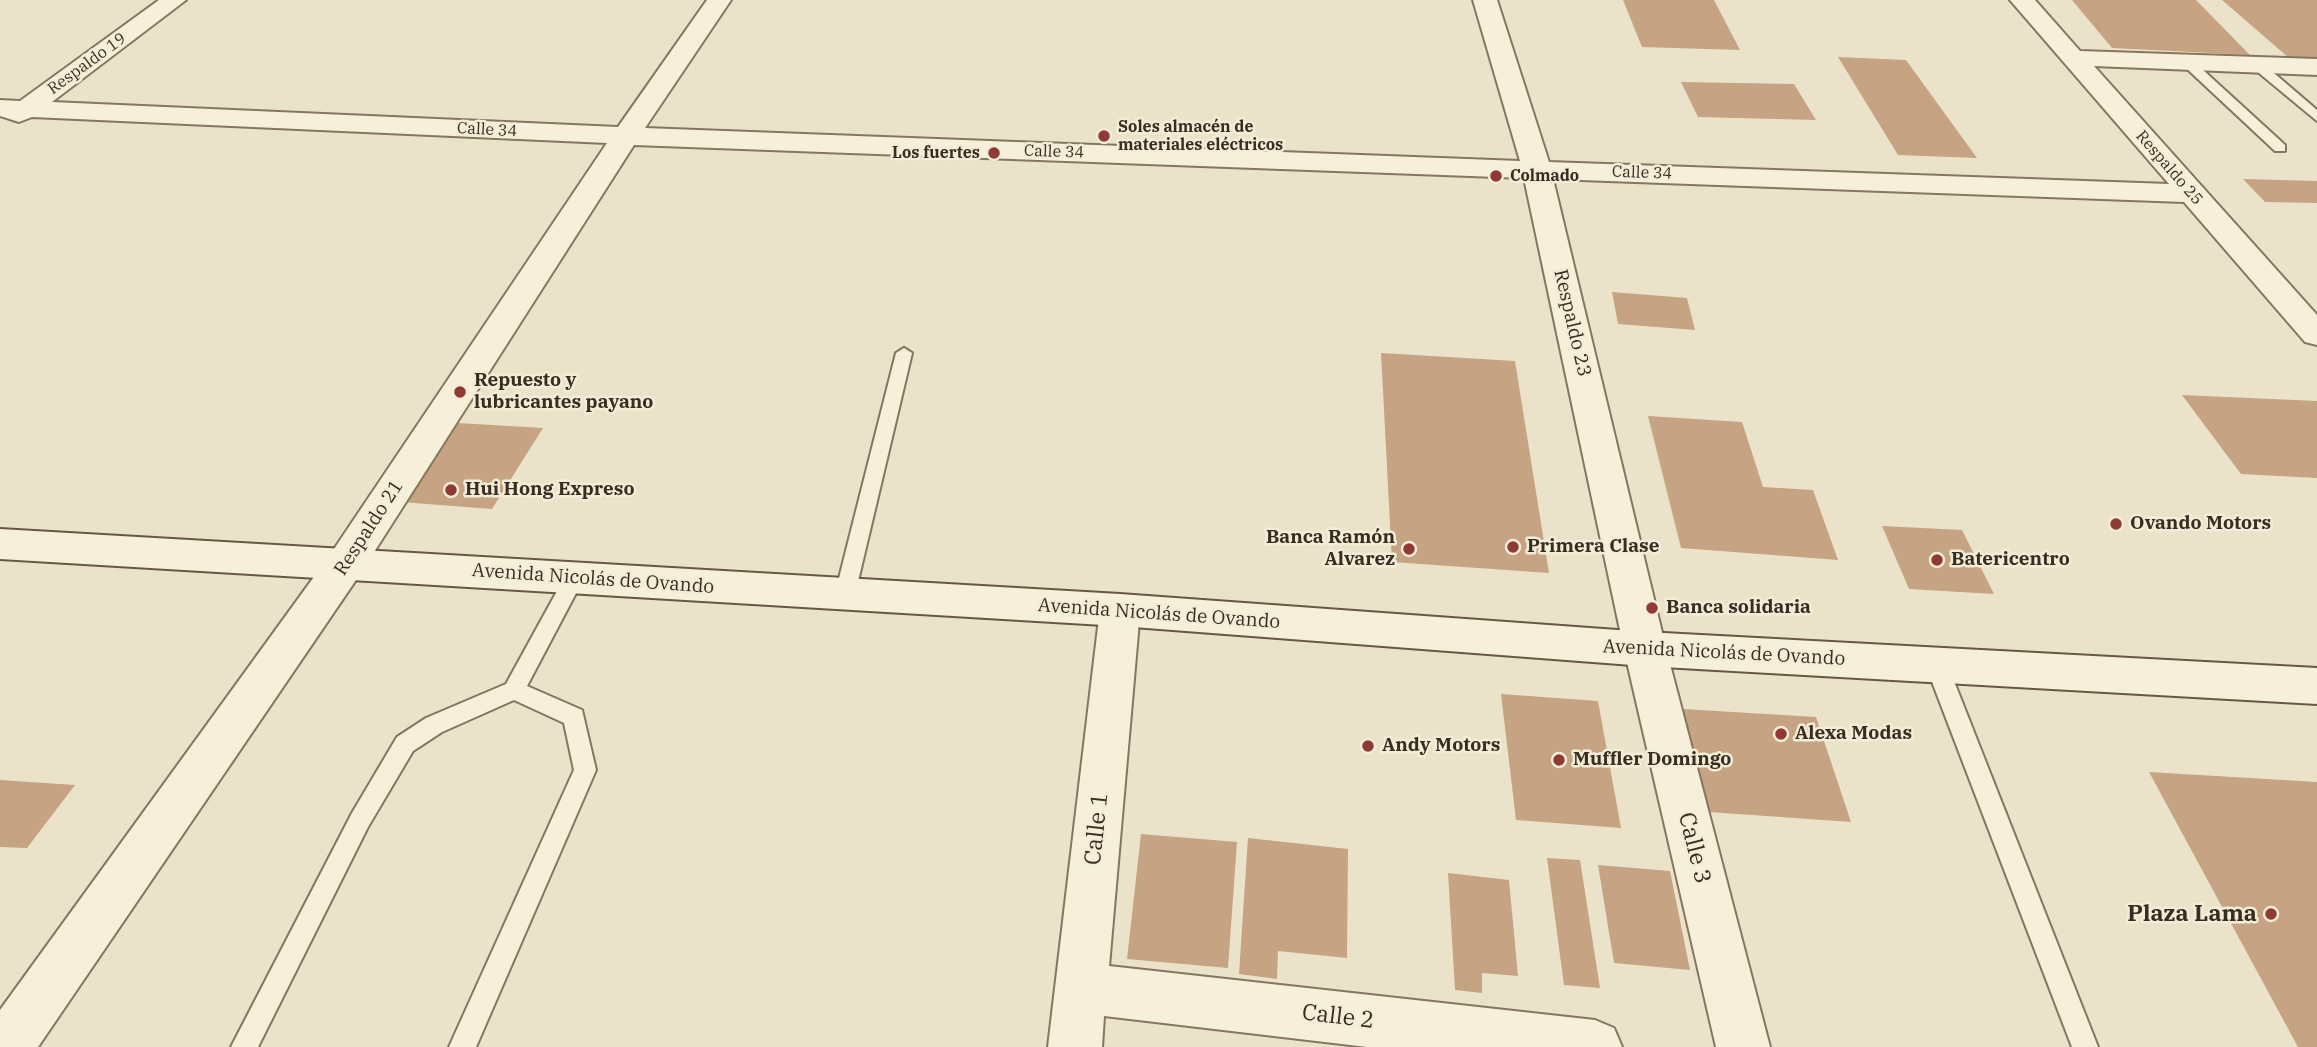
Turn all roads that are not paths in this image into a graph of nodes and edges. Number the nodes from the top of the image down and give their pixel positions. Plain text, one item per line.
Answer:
1 (174, 0) edge
2 (719, 0) edge
3 (1485, 0) edge
4 (2022, 0) edge
5 (2073, 58) junction
6 (2188, 63) junction
7 (2257, 65) junction
8 (2317, 68) edge
9 (13, 108) edge
10 (2317, 117) edge
11 (0, 128) edge
12 (625, 136) junction
13 (2280, 148) dead end
14 (1537, 170) junction
15 (2192, 194) junction
16 (2317, 335) edge
17 (904, 353) dead end
18 (0, 544) edge
19 (346, 564) junction
20 (574, 578) junction
21 (845, 594) junction
22 (1120, 610) junction
23 (1645, 649) junction
24 (1937, 666) junction
25 (2317, 686) edge
26 (514, 690) junction
27 (1081, 988) junction
28 (6, 1047) edge
29 (244, 1047) edge
30 (462, 1047) edge
31 (1075, 1047) edge
32 (1595, 1047) edge
33 (1743, 1047) edge
34 (2085, 1047) edge

1 - 9 street, Respaldo 19
2 - 12 street, Respaldo 21
3 - 14 street, Respaldo 23
4 - 5 street, Respaldo 25
5 - 6 street
5 - 15 street, Respaldo 25
6 - 7 street
6 - 13 lane
7 - 8 street
7 - 10 lane
9 - 11 street, Respaldo 19
9 - 12 street, Calle 34
12 - 14 street, Calle 34
12 - 19 street, Respaldo 21
14 - 15 street, Calle 34
14 - 23 street, Respaldo 23
15 - 16 street, Respaldo 25
17 - 21 lane
18 - 19 street, Avenida Nicolás de Ovando
19 - 20 street, Avenida Nicolás de Ovando
19 - 28 street, Respaldo 21
20 - 21 street, Avenida Nicolás de Ovando
20 - 26 lane
21 - 22 street, Avenida Nicolás de Ovando
22 - 23 street, Avenida Nicolás de Ovando
22 - 27 street, Calle 1
23 - 24 street, Avenida Nicolás de Ovando
23 - 33 street, Calle 3
24 - 25 street, Avenida Nicolás de Ovando
24 - 34 lane
26 - 29 lane
26 - 30 lane
27 - 31 street, Calle 1
27 - 32 street, Calle 2

